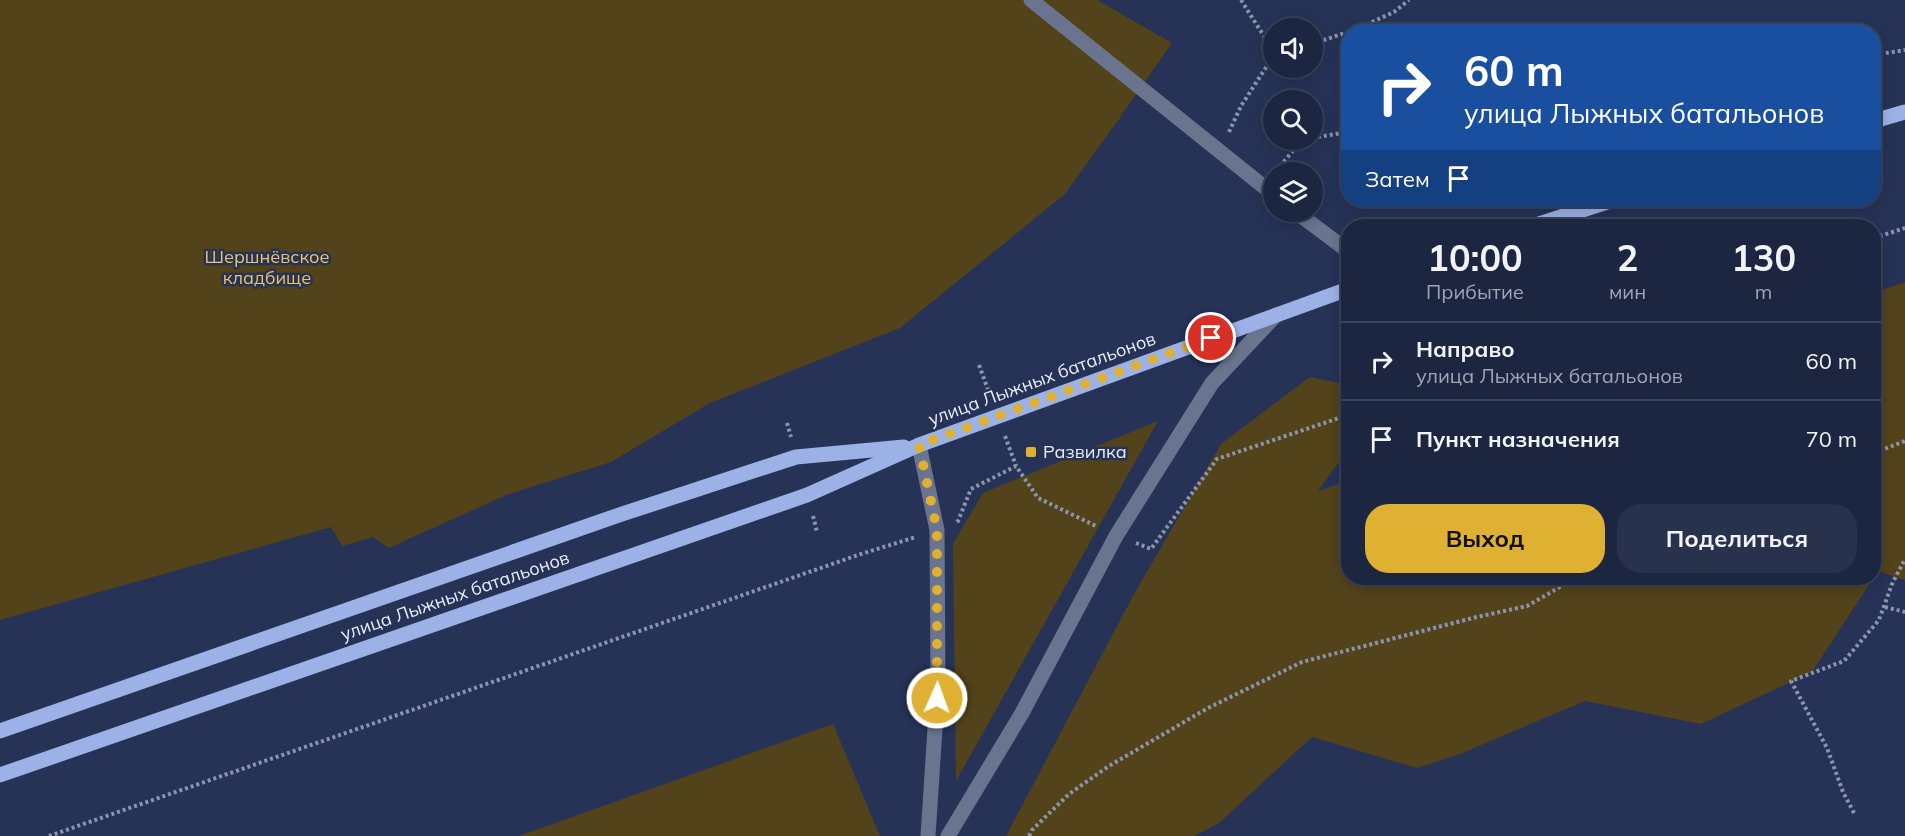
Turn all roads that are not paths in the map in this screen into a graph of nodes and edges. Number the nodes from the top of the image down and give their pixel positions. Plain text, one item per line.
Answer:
1 (1032, 0) edge
2 (1905, 112) edge
3 (1881, 119) edge
4 (1263, 186) edge
5 (1591, 207) edge
6 (1555, 219) edge
7 (1309, 222) edge
8 (1341, 246) edge
9 (1341, 292) edge
10 (1276, 315) junction
11 (919, 445) junction
12 (0, 731) edge
13 (0, 775) edge
14 (928, 836) edge
15 (948, 836) edge

1 - 4 street
2 - 3 main road
5 - 6 main road
7 - 8 street
9 - 10 main road, улица Лыжных батальонов
10 - 11 main road, улица Лыжных батальонов
10 - 15 street
11 - 12 main road, улица Лыжных батальонов
11 - 13 main road, улица Лыжных батальонов
11 - 14 street

